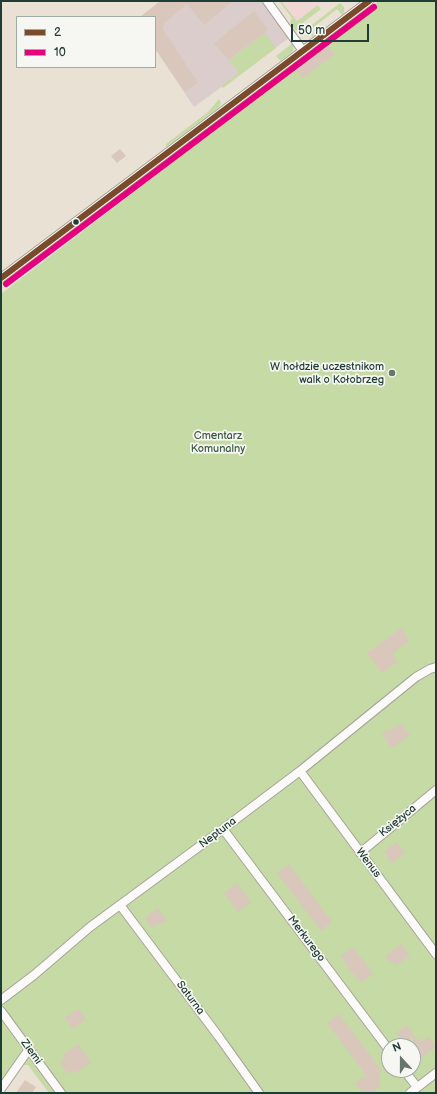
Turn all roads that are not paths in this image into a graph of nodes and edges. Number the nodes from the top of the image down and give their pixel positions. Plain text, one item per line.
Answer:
1 (267, 1) edge
2 (369, 1) edge
3 (303, 51) junction
4 (1, 278) edge
5 (436, 667) edge
6 (300, 771) junction
7 (436, 790) edge
8 (223, 829) junction
9 (360, 853) junction
10 (120, 905) junction
11 (436, 954) edge
12 (1, 1000) edge
13 (1, 1011) edge
14 (381, 1039) edge
15 (29, 1049) junction
16 (436, 1073) edge
17 (410, 1078) edge
18 (417, 1087) junction
19 (1, 1089) edge
20 (61, 1093) edge
21 (259, 1093) edge
22 (410, 1093) edge

1 - 3 street
2 - 3 street
3 - 4 street
5 - 6 street, Neptuna
6 - 8 street, Neptuna
6 - 9 street, Wenus
7 - 9 street, Księżyca
8 - 10 street, Neptuna
8 - 14 street, Merkurego
9 - 11 street, Wenus
10 - 12 street, Neptuna
10 - 21 street, Saturna
13 - 15 street, Ziemi
15 - 19 street
15 - 20 street, Ziemi
16 - 18 street
17 - 18 street
18 - 22 street

